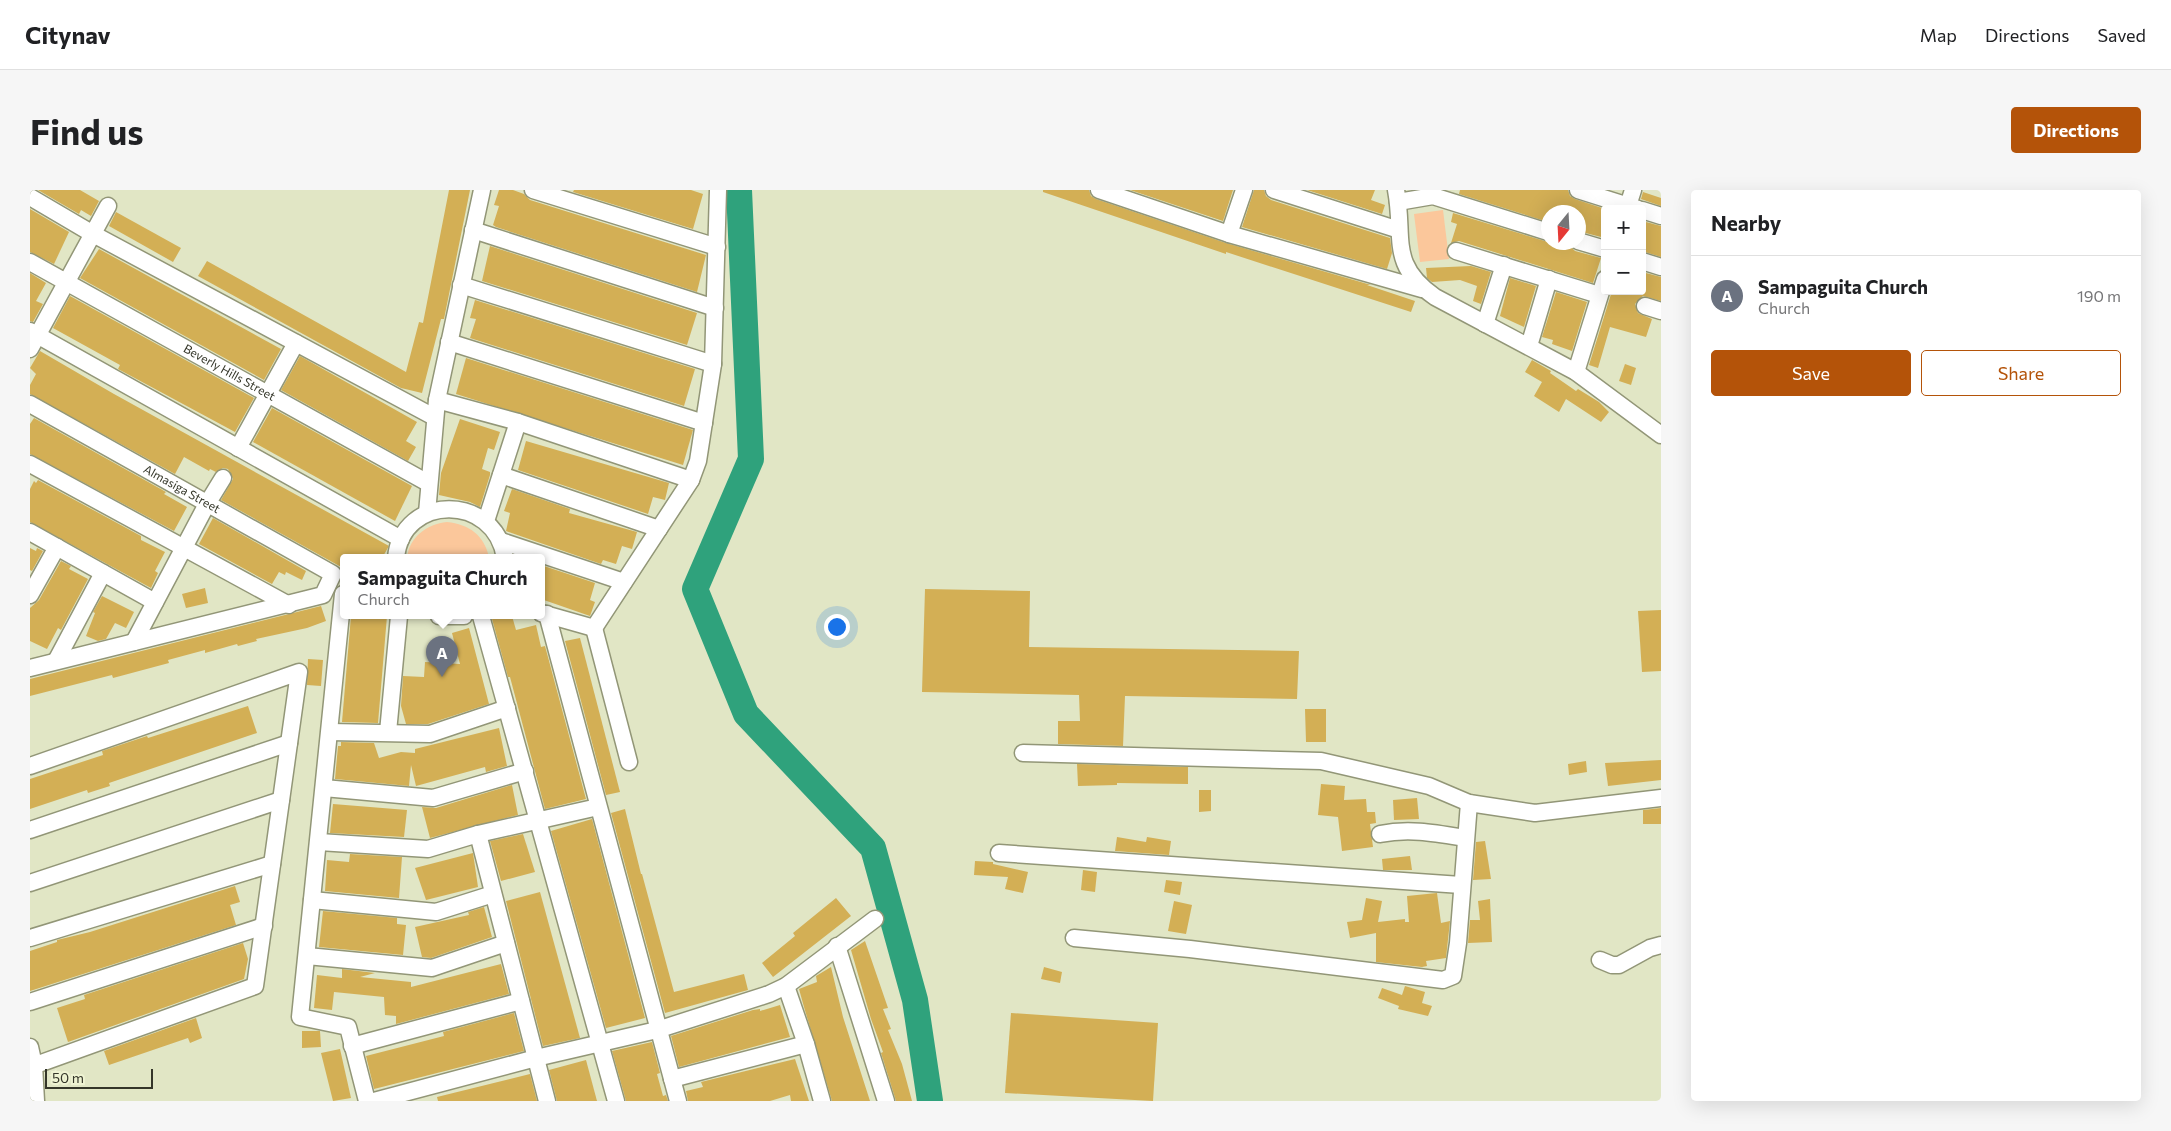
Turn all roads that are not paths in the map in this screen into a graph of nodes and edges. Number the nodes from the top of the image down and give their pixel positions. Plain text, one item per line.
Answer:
1 (482, 190) edge
2 (533, 190) edge
3 (718, 190) edge
4 (1099, 190) edge
5 (1244, 190) edge
6 (1274, 190) edge
7 (1578, 190) edge
8 (1397, 196) edge
9 (30, 197) edge
10 (1634, 205) edge
11 (108, 206) dead end
12 (1646, 210) edge
13 (1661, 216) edge
14 (473, 230) junction
15 (1400, 230) junction
16 (1541, 230) edge
17 (93, 234) junction
18 (1229, 234) junction
19 (1586, 243) edge
20 (717, 247) junction
21 (1601, 248) edge
22 (1456, 251) dead end
23 (30, 262) edge
24 (1646, 262) edge
25 (1504, 265) junction
26 (1661, 266) edge
27 (1549, 279) junction
28 (66, 282) junction
29 (461, 285) junction
30 (1423, 289) junction
31 (1601, 290) edge
32 (1599, 295) junction
33 (1645, 306) dead end
34 (715, 308) junction
35 (1661, 311) edge
36 (1485, 324) junction
37 (32, 339) edge
38 (449, 342) junction
39 (296, 343) junction
40 (1529, 346) junction
41 (713, 364) junction
42 (1576, 372) junction
43 (268, 394) junction
44 (437, 400) junction
45 (30, 404) edge
46 (434, 417) junction
47 (518, 422) junction
48 (704, 423) junction
49 (1661, 435) edge
50 (238, 448) junction
51 (30, 464) edge
52 (501, 476) junction
53 (223, 478) dead end
54 (691, 480) junction
55 (428, 483) junction
56 (206, 504) junction
57 (427, 513) junction
58 (486, 521) junction
59 (658, 529) junction
60 (30, 532) edge
61 (401, 539) junction
62 (501, 541) junction
63 (57, 548) junction
64 (184, 548) junction
65 (397, 554) edge
66 (504, 554) edge
67 (540, 554) edge
68 (545, 556) edge
69 (103, 573) junction
70 (624, 582) junction
71 (30, 595) edge
72 (155, 602) junction
73 (289, 605) junction
74 (545, 613) edge
75 (545, 617) edge
76 (341, 619) edge
77 (399, 619) edge
78 (482, 619) edge
79 (594, 628) junction
80 (134, 642) junction
81 (56, 661) junction
82 (30, 668) edge
83 (507, 708) junction
84 (330, 732) junction
85 (388, 732) junction
86 (289, 743) junction
87 (1023, 753) dead end
88 (629, 762) dead end
89 (30, 766) edge
90 (525, 771) junction
91 (324, 788) junction
92 (1661, 798) edge
93 (281, 800) junction
94 (1469, 803) junction
95 (598, 807) junction
96 (538, 820) junction
97 (30, 830) edge
98 (478, 834) junction
99 (1380, 834) dead end
100 (1465, 838) junction
101 (319, 842) junction
102 (999, 853) dead end
103 (272, 864) junction
104 (30, 883) edge
105 (1462, 885) junction
106 (493, 894) junction
107 (312, 900) junction
108 (875, 919) dead end
109 (264, 926) junction
110 (30, 938) edge
111 (1074, 938) dead end
112 (506, 943) junction
113 (837, 946) junction
114 (1661, 946) edge
115 (306, 956) junction
116 (1600, 960) dead end
117 (786, 986) junction
118 (30, 1002) edge
119 (521, 1002) junction
120 (657, 1030) junction
121 (601, 1044) junction
122 (806, 1044) junction
123 (352, 1046) junction
124 (30, 1047) edge
125 (536, 1058) junction
126 (32, 1066) edge
127 (672, 1079) junction
128 (818, 1100) edge
129 (36, 1101) edge
130 (367, 1101) edge
131 (374, 1101) edge
132 (547, 1101) edge
133 (616, 1101) edge
134 (678, 1101) edge
135 (886, 1101) edge

1 - 14 street
2 - 20 street
3 - 20 street
4 - 18 street
5 - 18 street
6 - 15 street
7 - 10 street
8 - 15 street
8 - 16 street
9 - 17 street
11 - 17 street
12 - 13 street
14 - 29 street
14 - 34 street
15 - 30 street
17 - 28 street
17 - 39 street
18 - 30 street
19 - 21 street
20 - 34 street
22 - 25 street
23 - 28 street, Beverly Hills Street
24 - 26 street
25 - 27 street
25 - 36 street
27 - 32 street
27 - 40 street
28 - 37 street
28 - 43 street, Beverly Hills Street
29 - 38 street
29 - 41 street
30 - 36 street
31 - 32 street
32 - 42 street
33 - 35 street
34 - 41 street
36 - 40 street
37 - 50 street
38 - 44 street
38 - 48 street
39 - 43 street
39 - 46 street
40 - 42 street
41 - 48 street
42 - 49 street
43 - 50 street
43 - 55 street, Beverly Hills Street
44 - 46 street
44 - 47 street
45 - 56 street, Almasiga Street
46 - 55 street
47 - 52 street
47 - 54 street
48 - 54 street
50 - 61 street
51 - 64 street
52 - 58 street
52 - 59 street
53 - 56 street
54 - 59 street
55 - 57 street
56 - 64 street
56 - 73 street, Almasiga Street
57 - 58 street
57 - 61 street
58 - 62 street
59 - 70 street
60 - 63 street
61 - 65 street
62 - 66 street
62 - 67 street
63 - 69 street
63 - 71 street
64 - 72 street
64 - 73 street
68 - 70 street
69 - 72 street
69 - 81 street
70 - 79 street
72 - 80 street
73 - 80 street
74 - 79 street
75 - 95 street
76 - 84 street
77 - 85 street
78 - 83 street
79 - 88 street
80 - 81 street
81 - 82 street
83 - 85 street
83 - 90 street
84 - 85 street
84 - 91 street
86 - 89 street
86 - 93 street
86 - 97 street
87 - 94 street
90 - 91 street
90 - 96 street
91 - 101 street
92 - 94 street
93 - 103 street
93 - 104 street
94 - 100 street
95 - 96 street
95 - 120 street
96 - 98 street
96 - 121 street
98 - 101 street
98 - 106 street
99 - 100 street
100 - 105 street
101 - 107 street
102 - 105 street
103 - 109 street
103 - 110 street
105 - 111 street
106 - 107 street
106 - 112 street
107 - 115 street
108 - 113 street
109 - 118 street
109 - 126 street
112 - 115 street
112 - 119 street
113 - 117 street
113 - 135 street
114 - 116 street
115 - 123 street
117 - 120 street
117 - 122 street
119 - 123 street
119 - 125 street
120 - 121 street
120 - 127 street
121 - 125 street
121 - 133 street
122 - 127 street
122 - 128 street
123 - 130 street
124 - 126 street
125 - 131 street
125 - 132 street
126 - 129 street
127 - 134 street

